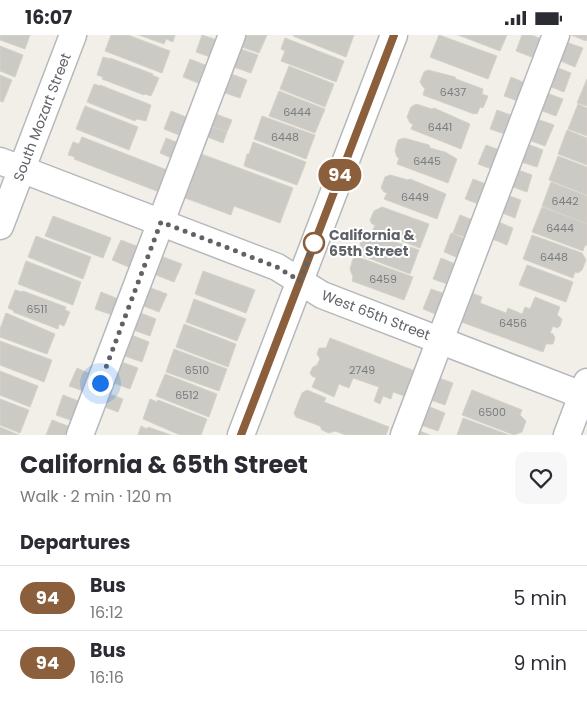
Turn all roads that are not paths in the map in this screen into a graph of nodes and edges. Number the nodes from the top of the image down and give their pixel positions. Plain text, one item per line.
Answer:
1 (73, 35) edge
2 (232, 35) edge
3 (394, 35) edge
4 (556, 35) edge
5 (11, 165) edge
6 (161, 222) junction
7 (0, 226) edge
8 (300, 281) junction
9 (440, 340) junction
10 (585, 391) edge
11 (80, 435) edge
12 (241, 435) edge
13 (404, 435) edge
14 (567, 435) edge

1 - 5 street, South Mozart Street
2 - 6 street
3 - 8 street
4 - 9 street
5 - 6 street, West 65th Street
5 - 7 street, South Mozart Street
6 - 8 street, West 65th Street
6 - 11 street
8 - 9 street, West 65th Street
8 - 12 street
9 - 10 street, West 65th Street
9 - 13 street
10 - 14 street

